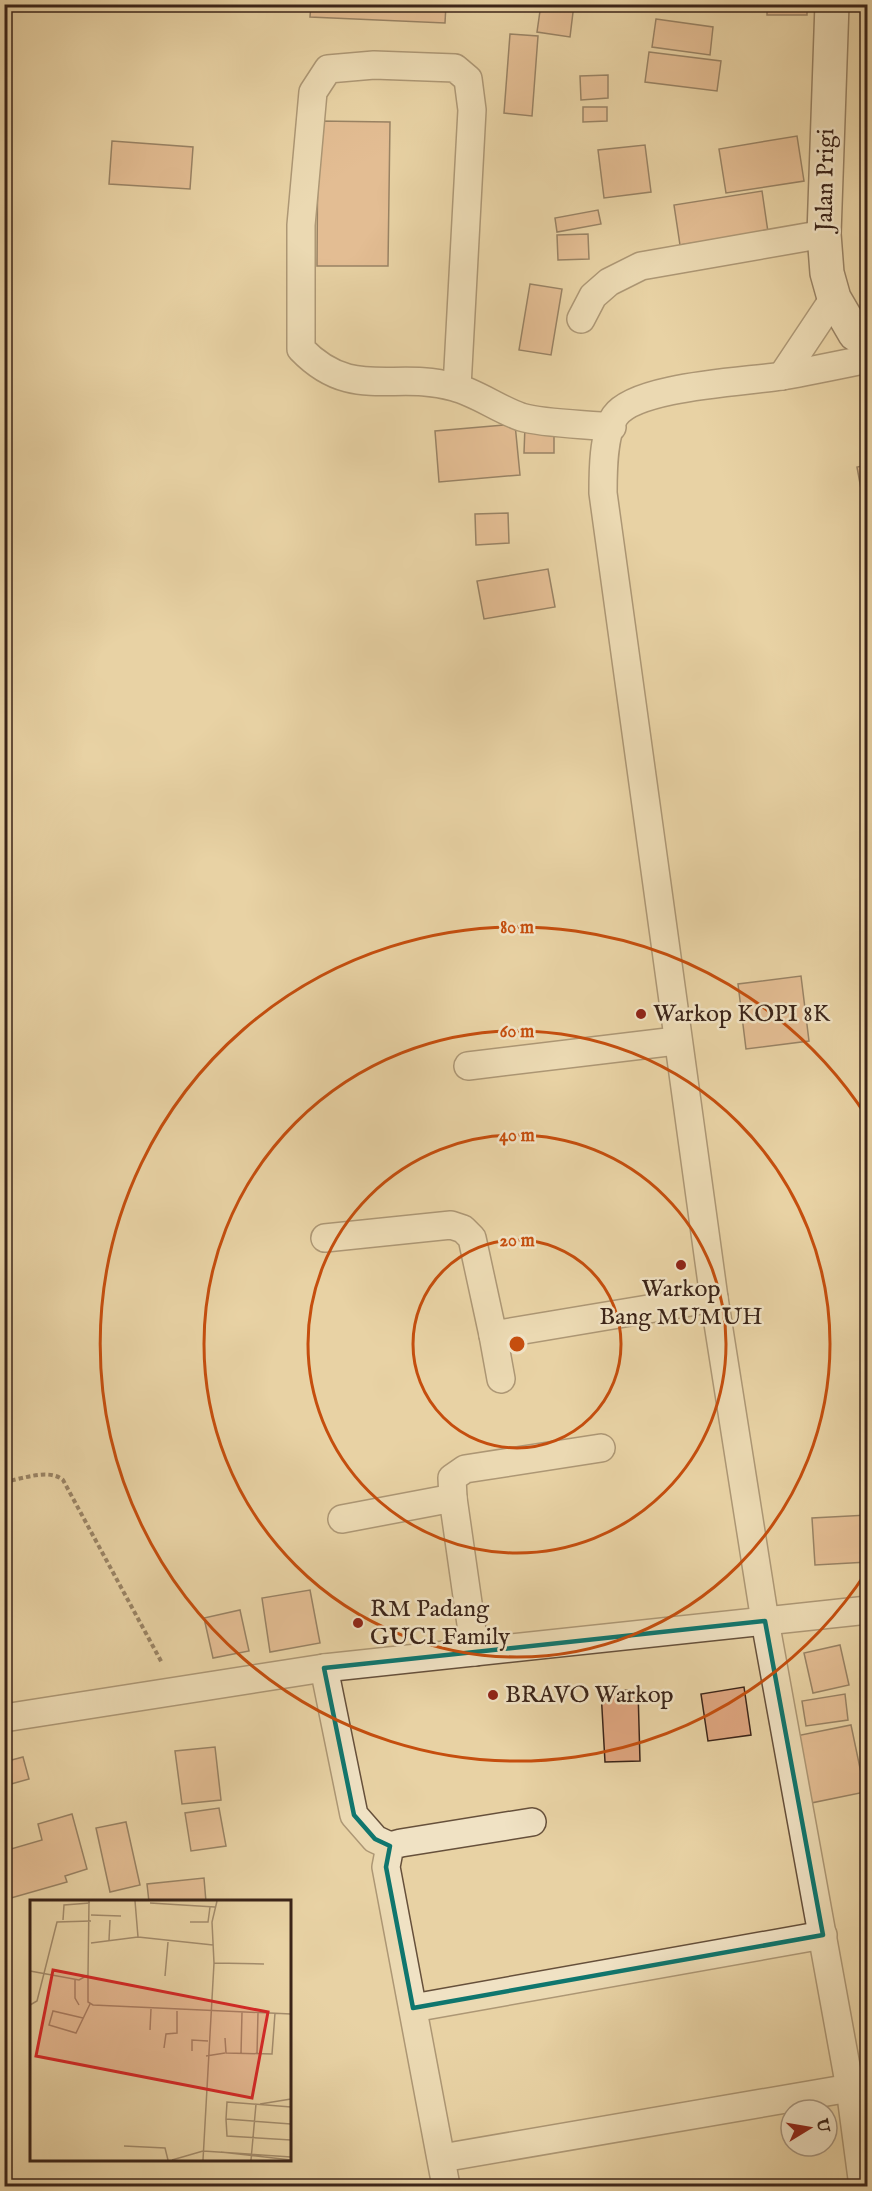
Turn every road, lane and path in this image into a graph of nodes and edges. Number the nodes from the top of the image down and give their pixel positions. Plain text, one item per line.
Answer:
1 (832, 4) edge
2 (824, 234) junction
3 (834, 298) junction
4 (582, 319) dead end
5 (867, 341) edge
6 (867, 359) edge
7 (782, 376) junction
8 (457, 387) junction
9 (612, 427) junction
10 (676, 1041) junction
11 (468, 1066) dead end
12 (325, 1238) dead end
13 (714, 1298) junction
14 (493, 1335) junction
15 (501, 1378) dead end
16 (601, 1448) dead end
17 (4, 1482) edge
18 (453, 1498) junction
19 (342, 1519) dead end
20 (867, 1610) edge
21 (765, 1622) junction
22 (474, 1652) junction
23 (324, 1668) junction
24 (177, 1690) junction
25 (4, 1718) edge
26 (532, 1822) dead end
27 (390, 1846) junction
28 (823, 1935) junction
29 (413, 2008) junction
30 (850, 2088) junction
31 (442, 2158) junction
32 (446, 2187) edge
33 (863, 2187) edge

1 - 2 street, Jalan Prigi
2 - 3 street, Jalan Prigi
2 - 4 street
3 - 5 street, Jalan Prigi
3 - 7 street
6 - 7 street
7 - 9 street
8 - 8 street
8 - 9 street
9 - 10 street
10 - 11 street
10 - 13 street
12 - 14 street
13 - 14 street
13 - 21 street
14 - 15 street
16 - 18 street
17 - 24 path
18 - 19 street
18 - 22 street
20 - 21 street
21 - 22 street
21 - 28 street
22 - 23 street
23 - 24 street
23 - 27 street
24 - 25 street
26 - 27 street
27 - 29 street
28 - 29 street
28 - 30 street
29 - 31 street
30 - 31 street
30 - 33 street
31 - 32 street

